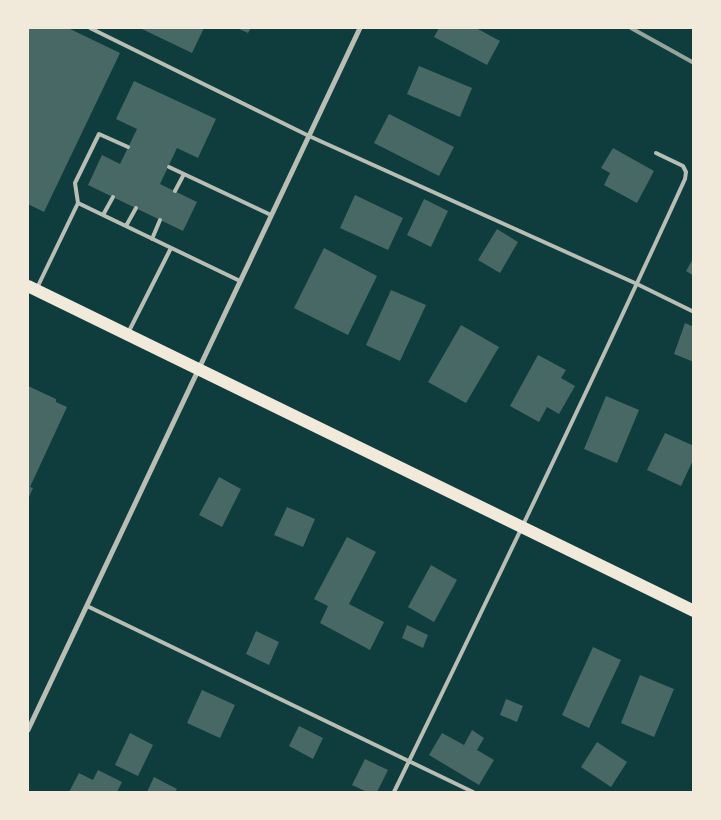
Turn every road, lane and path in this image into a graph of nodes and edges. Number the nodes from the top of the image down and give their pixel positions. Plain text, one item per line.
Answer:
1 (90, 28) edge
2 (360, 28) edge
3 (309, 136) junction
4 (128, 147) dead end
5 (656, 153) dead end
6 (169, 167) dead end
7 (184, 174) junction
8 (175, 191) dead end
9 (113, 197) dead end
10 (78, 203) junction
11 (136, 208) dead end
12 (103, 215) junction
13 (271, 215) junction
14 (160, 220) dead end
15 (126, 226) junction
16 (152, 239) junction
17 (171, 248) junction
18 (240, 281) junction
19 (637, 284) junction
20 (32, 288) edge
21 (694, 312) edge
22 (128, 334) junction
23 (198, 369) junction
24 (522, 527) junction
25 (87, 606) junction
26 (694, 611) edge
27 (28, 730) edge
28 (409, 762) junction
29 (394, 792) edge
30 (473, 792) edge

1 - 3 lane
2 - 3 street
3 - 13 street
3 - 19 lane
4 - 10 lane
5 - 19 lane
6 - 7 lane
7 - 8 lane
7 - 13 lane
9 - 12 lane
10 - 12 lane
10 - 20 lane
11 - 15 lane
12 - 15 lane
13 - 18 street
14 - 16 lane
15 - 16 lane
16 - 17 lane
17 - 18 lane
17 - 22 lane
18 - 23 street
19 - 21 lane
19 - 24 lane
20 - 22 main road
22 - 23 main road
23 - 24 main road
23 - 25 street
24 - 26 main road
24 - 28 lane
25 - 27 street
25 - 28 lane
28 - 29 lane
28 - 30 lane

